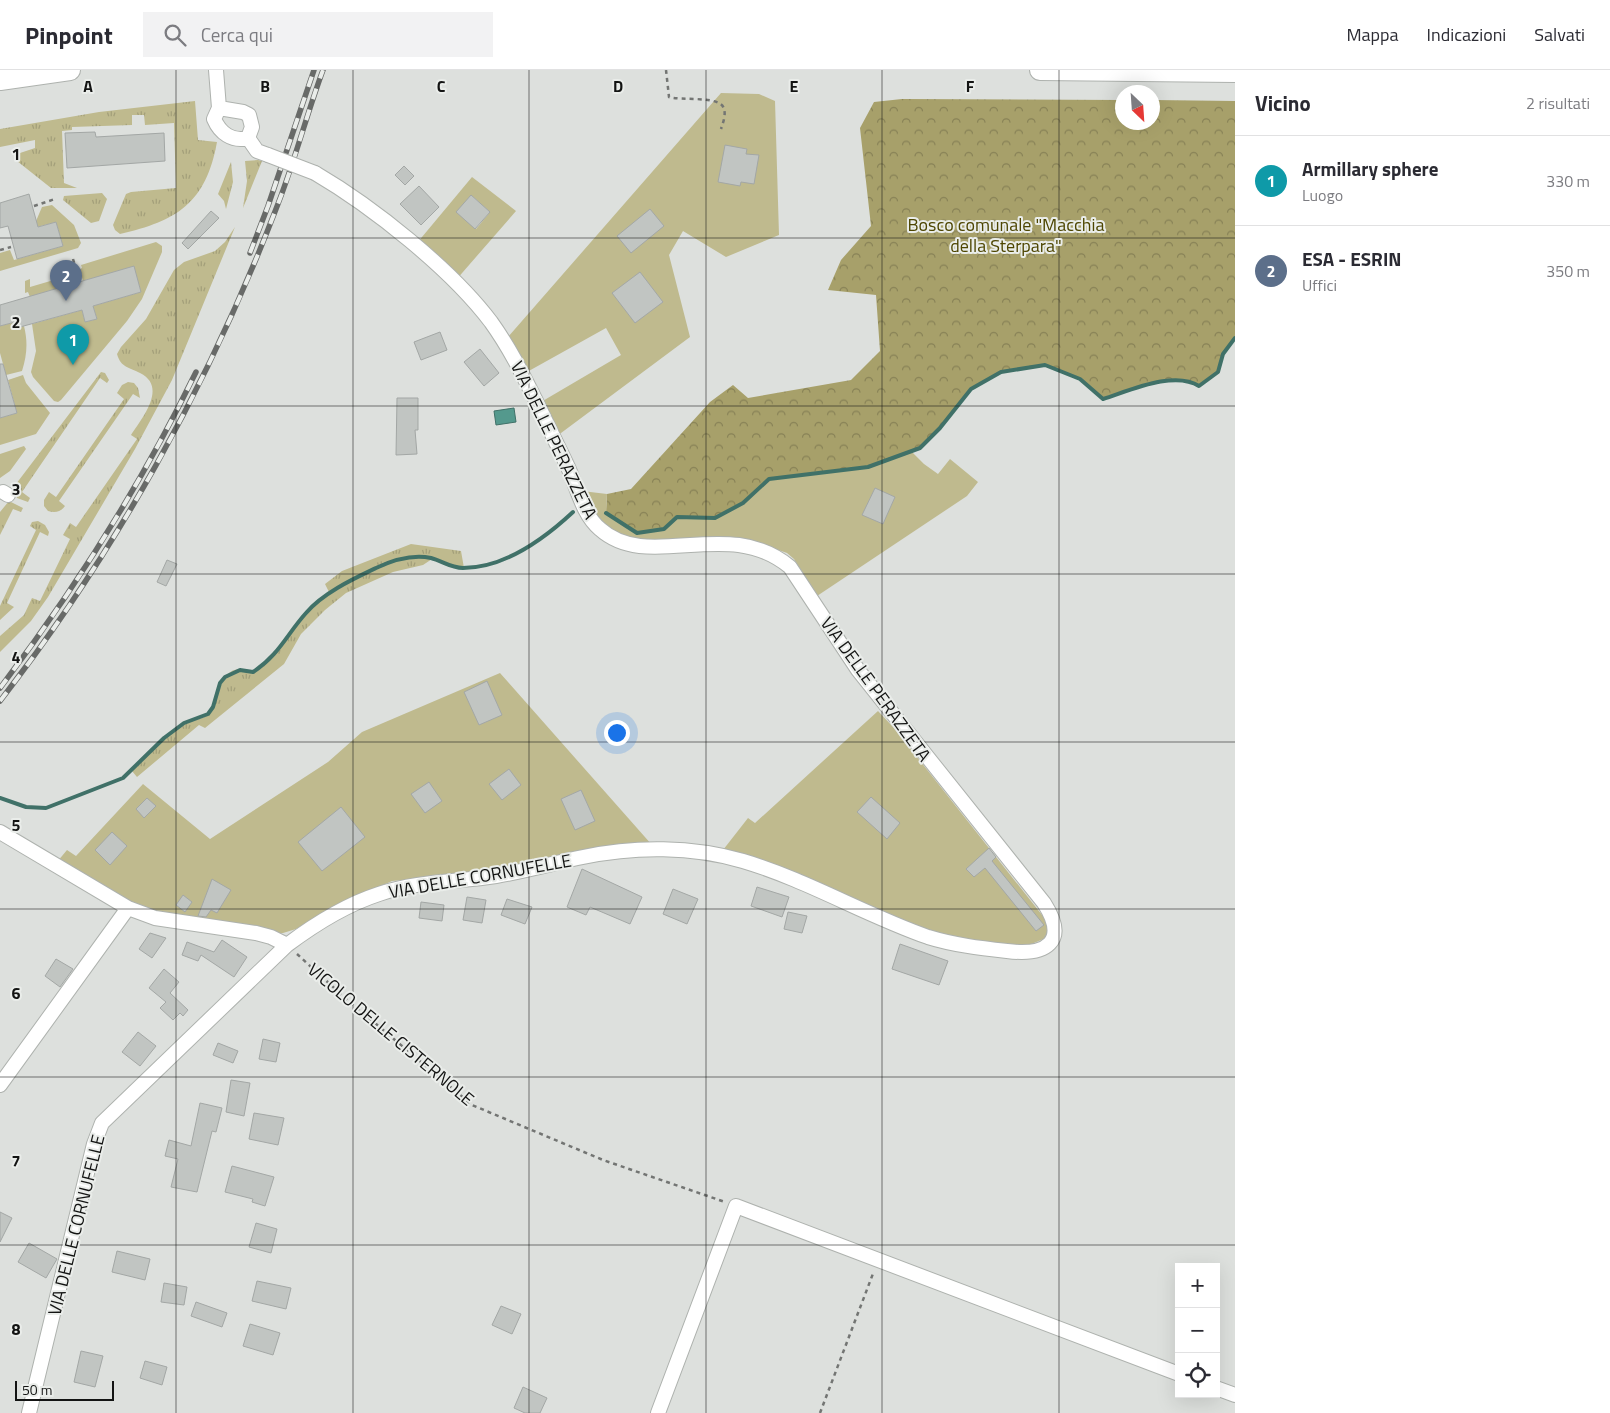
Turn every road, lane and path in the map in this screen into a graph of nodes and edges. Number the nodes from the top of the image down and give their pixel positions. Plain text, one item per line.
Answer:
1 (70, 70) edge
2 (216, 70) edge
3 (666, 70) edge
4 (1040, 70) edge
5 (1235, 72) edge
6 (0, 80) edge
7 (219, 108) junction
8 (722, 129) dead end
9 (248, 138) junction
10 (55, 199) dead end
11 (34, 206) dead end
12 (12, 248) dead end
13 (0, 250) edge
14 (73, 259) dead end
15 (80, 282) dead end
16 (0, 832) edge
17 (1039, 897) joint
18 (128, 908) junction
19 (287, 945) junction
20 (0, 1085) edge
21 (736, 1206) junction
22 (878, 1260) junction
23 (1175, 1372) edge
24 (1220, 1389) edge
25 (1235, 1395) edge
26 (29, 1413) edge
27 (658, 1413) edge
28 (820, 1413) edge

1 - 6 highway
2 - 7 street
3 - 8 path
4 - 5 highway
7 - 9 street
7 - 9 street
9 - 17 street, VIA DELLE PERAZZETA, bridge
10 - 11 path
12 - 13 path
14 - 15 path
16 - 18 street
17 - 19 street, VIA DELLE CORNUFELLE
18 - 19 street
18 - 20 street
19 - 21 path, VICOLO DELLE CISTERNOLE
19 - 26 street, VIA DELLE CORNUFELLE
21 - 22 street
21 - 27 street
22 - 23 street
22 - 28 path
24 - 25 street

